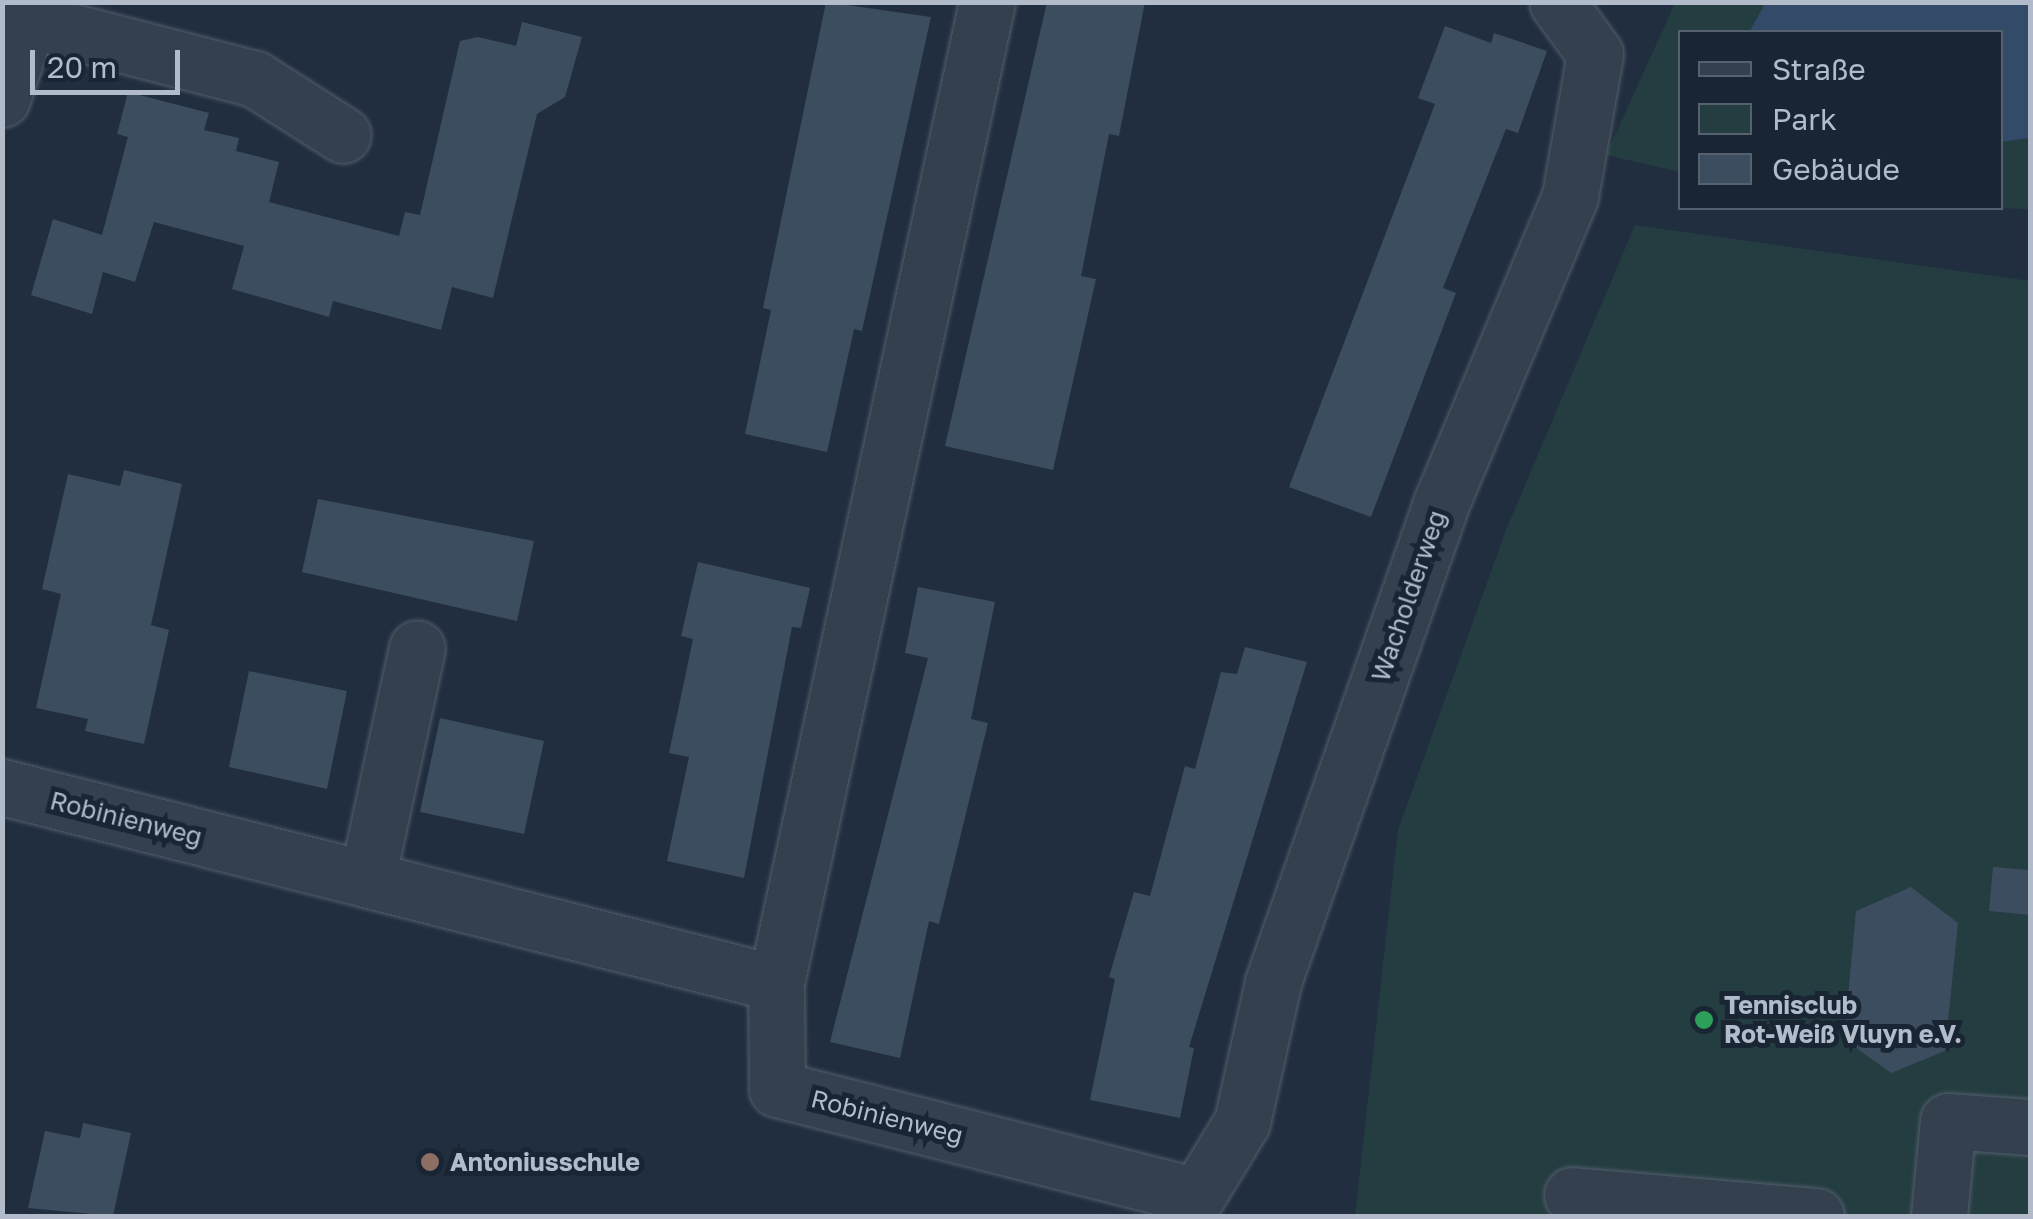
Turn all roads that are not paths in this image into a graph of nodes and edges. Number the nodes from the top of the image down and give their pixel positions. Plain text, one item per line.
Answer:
1 (988, 2) edge
2 (1556, 2) edge
3 (31, 11) edge
4 (2, 99) edge
5 (343, 135) dead end
6 (417, 648) dead end
7 (2, 787) edge
8 (367, 879) junction
9 (776, 983) junction
10 (2030, 1128) edge
11 (1572, 1195) dead end
12 (1201, 1206) edge
13 (1816, 1216) edge
14 (1939, 1216) edge

1 - 9 street
2 - 12 street, Wacholderweg
3 - 4 street
3 - 5 street
6 - 8 street
7 - 8 street, Robinienweg
8 - 9 street, Robinienweg
9 - 12 street, Robinienweg
10 - 14 street
11 - 13 street

